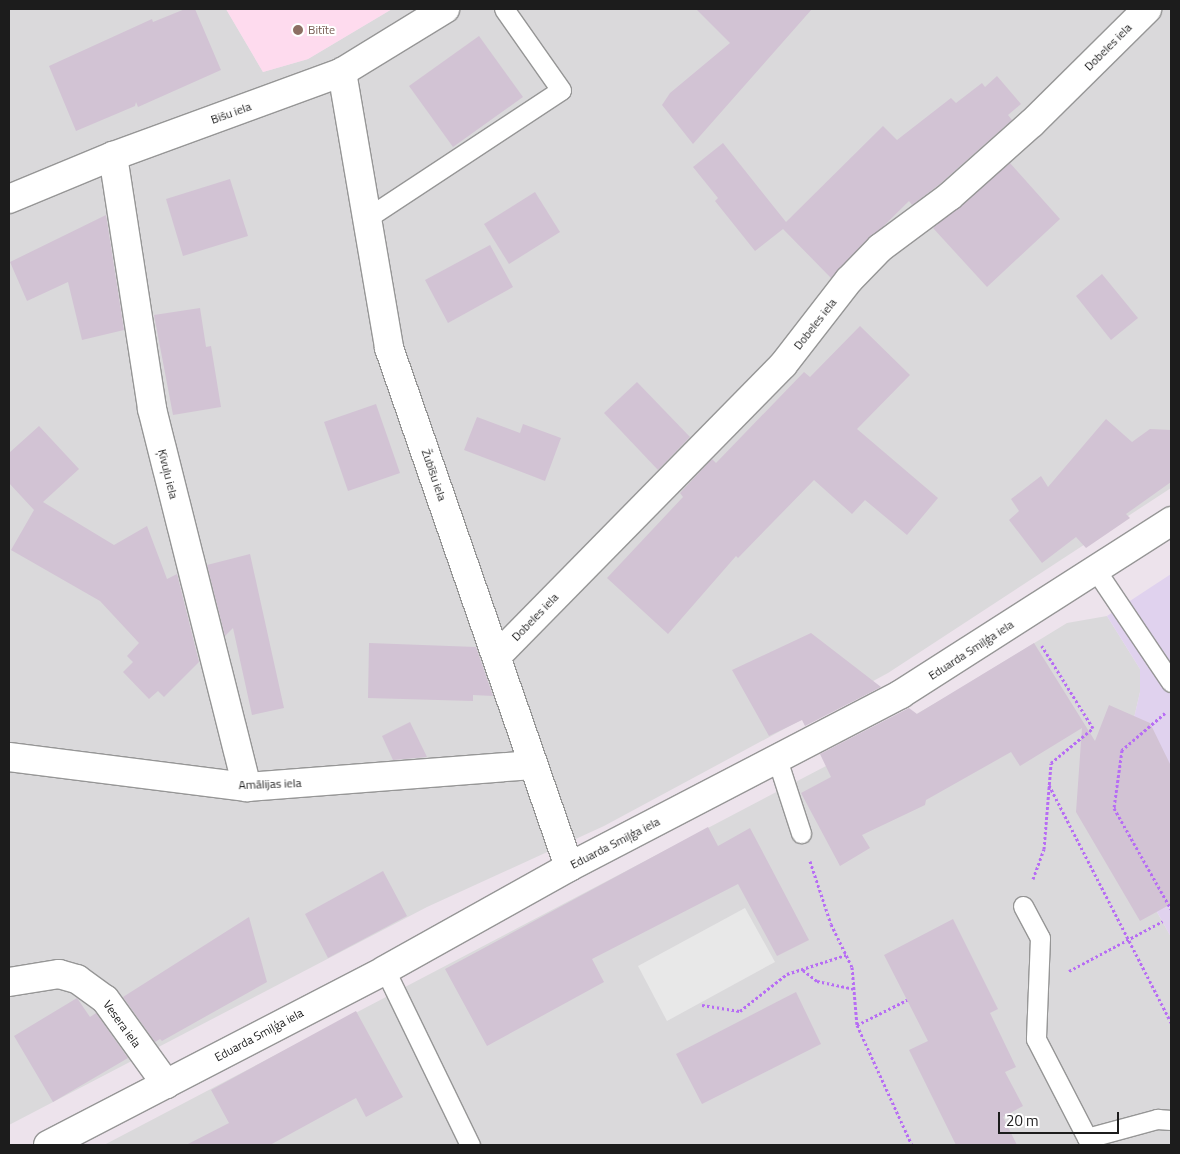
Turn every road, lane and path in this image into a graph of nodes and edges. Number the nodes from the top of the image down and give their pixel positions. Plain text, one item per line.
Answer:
1 (445, 9) edge
2 (504, 9) edge
3 (1147, 9) edge
4 (342, 72) junction
5 (112, 156) junction
6 (9, 199) edge
7 (367, 218) junction
8 (1171, 520) edge
9 (1095, 569) junction
10 (497, 656) junction
11 (1049, 658) dead end
12 (1171, 682) edge
13 (1171, 708) edge
14 (9, 757) edge
15 (777, 759) junction
16 (533, 765) junction
17 (1049, 785) junction
18 (247, 787) junction
19 (801, 833) joint
20 (569, 867) junction
21 (1023, 906) joint
22 (1171, 909) edge
23 (1163, 921) dead end
24 (1129, 939) junction
25 (846, 956) junction
26 (385, 970) junction
27 (803, 970) junction
28 (9, 982) edge
29 (1038, 988) junction
30 (855, 989) junction
31 (907, 1000) dead end
32 (702, 1005) dead end
33 (1171, 1022) edge
34 (857, 1025) junction
35 (166, 1084) junction
36 (1171, 1120) edge
37 (48, 1145) edge
38 (470, 1145) edge
39 (912, 1145) edge

1 - 4 street, Bišu iela
2 - 7 lane
3 - 10 street, Dobeles iela
4 - 5 street, Bišu iela
4 - 7 street, Žubīšu iela
5 - 6 street, Bišu iela
5 - 18 street, Ķivuļu iela
7 - 10 street, Žubīšu iela
8 - 9 street, Eduarda Smiļģa iela
9 - 12 lane
9 - 15 street, Eduarda Smiļģa iela
10 - 16 street, Žubīšu iela
11 - 17 path
13 - 22 path
14 - 18 street, Amālijas iela
15 - 19 lane
15 - 20 street, Eduarda Smiļģa iela
16 - 18 street, Amālijas iela
16 - 20 street, Žubīšu iela
17 - 21 path
17 - 24 path
19 - 25 path
20 - 26 street, Eduarda Smiļģa iela
21 - 29 lane
23 - 24 path
24 - 29 path
24 - 33 path
25 - 27 path
25 - 30 path
26 - 35 street, Eduarda Smiļģa iela
26 - 38 lane
27 - 30 path
27 - 32 path
28 - 35 street, Vesera iela
29 - 36 lane
30 - 34 path
31 - 34 path
34 - 39 path
35 - 37 street, Eduarda Smiļģa iela

